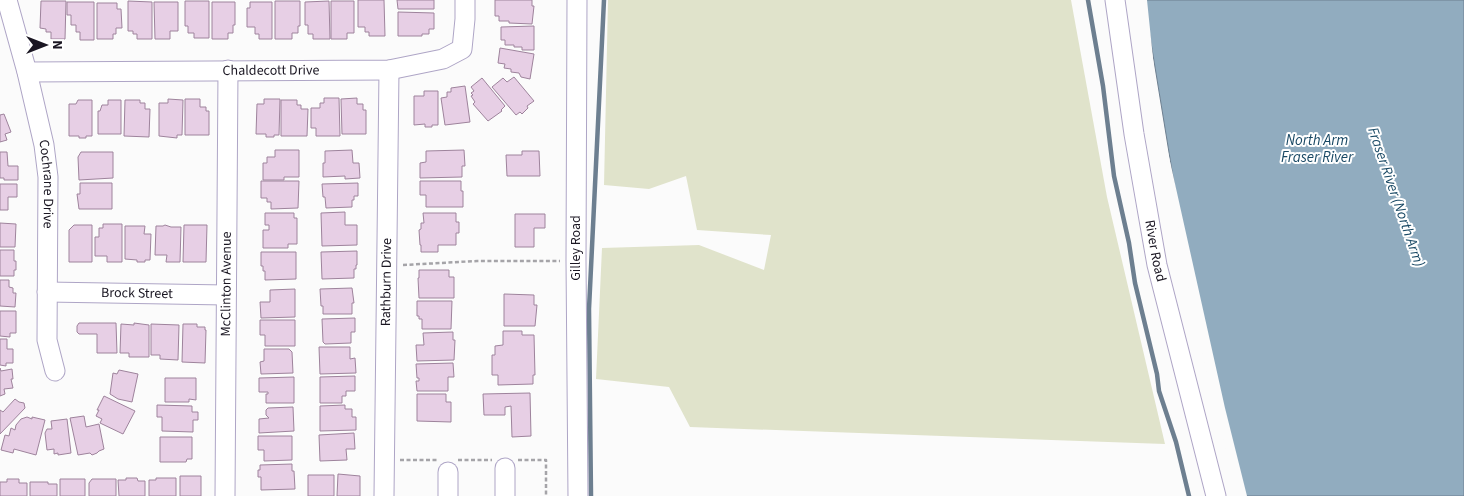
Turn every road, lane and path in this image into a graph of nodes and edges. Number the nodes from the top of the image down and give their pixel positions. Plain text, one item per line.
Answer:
1 (7, 0) edge
2 (465, 0) edge
3 (577, 0) edge
4 (1115, 0) edge
5 (228, 70) junction
6 (389, 70) junction
7 (27, 72) junction
8 (576, 261) junction
9 (386, 266) junction
10 (47, 292) junction
11 (226, 296) junction
12 (55, 371) dead end
13 (384, 460) junction
14 (507, 463) junction
15 (449, 464) junction
16 (225, 496) edge
17 (384, 496) edge
18 (448, 496) edge
19 (505, 496) edge
20 (546, 496) edge
21 (578, 496) edge
22 (1216, 496) edge

1 - 7 street, Cochrane Drive
2 - 6 street, Chaldecott Drive
3 - 8 street, Gilley Road
4 - 22 street, River Road
5 - 6 street, Chaldecott Drive
5 - 7 street, Chaldecott Drive
5 - 11 street, McClinton Avenue
6 - 9 street, Rathburn Drive
7 - 10 street, Cochrane Drive
8 - 9 path
8 - 21 street, Gilley Road
9 - 13 street, Rathburn Drive
10 - 11 street, Brock Street
10 - 12 street, Cochrane Drive
11 - 16 street, McClinton Avenue
13 - 15 path
13 - 17 street, Rathburn Drive
14 - 15 path
14 - 19 street
14 - 20 path
15 - 18 street

